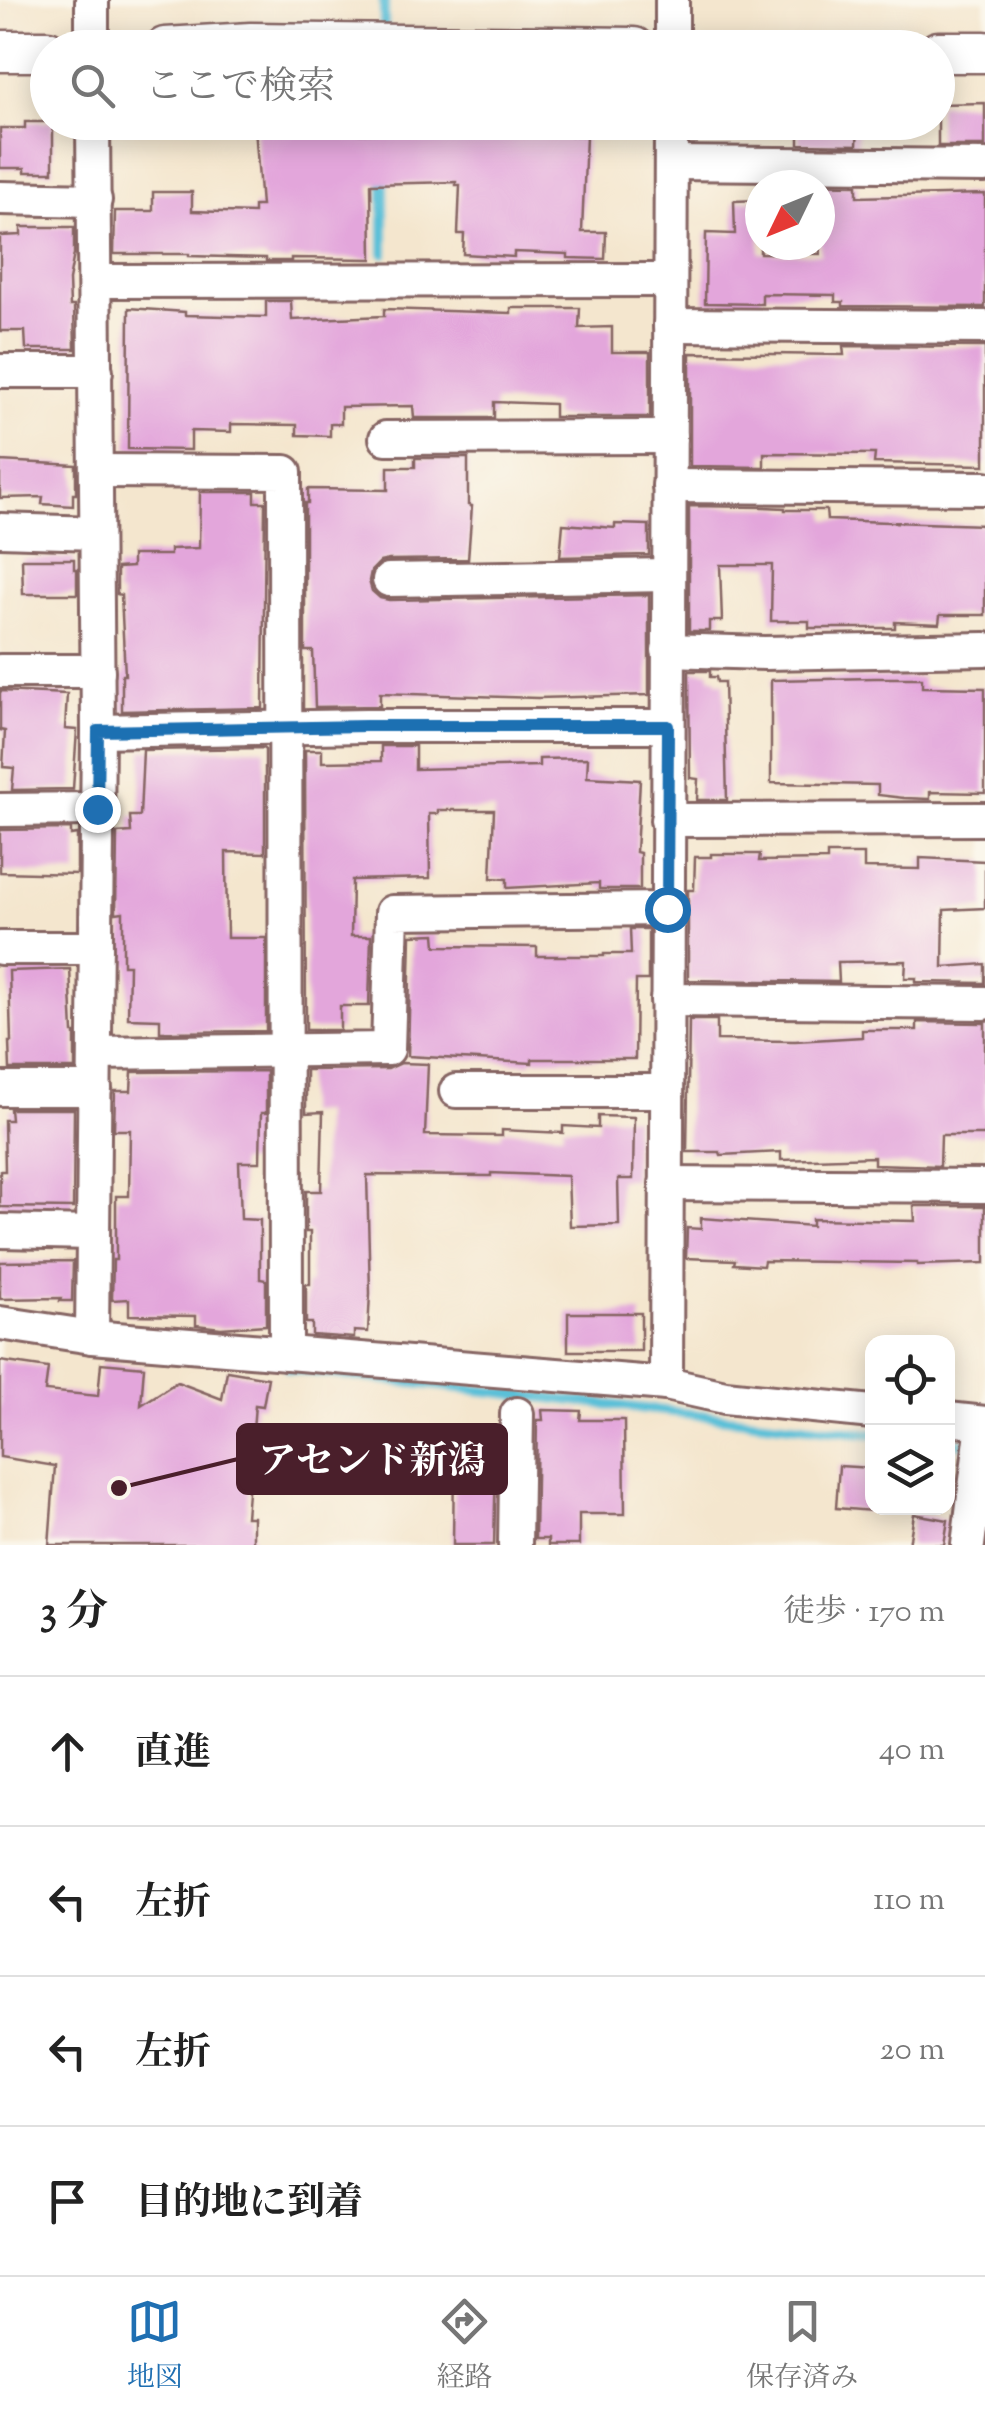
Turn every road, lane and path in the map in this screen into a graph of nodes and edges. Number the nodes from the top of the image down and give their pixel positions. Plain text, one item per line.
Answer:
1 (92, 0) edge
2 (672, 0) edge
3 (92, 30) edge
4 (672, 30) edge
5 (0, 51) edge
6 (30, 51) edge
7 (955, 52) edge
8 (985, 52) edge
9 (93, 140) edge
10 (671, 140) edge
11 (671, 164) junction
12 (985, 166) edge
13 (0, 198) edge
14 (95, 200) junction
15 (96, 280) junction
16 (670, 280) junction
17 (670, 325) junction
18 (985, 327) edge
19 (96, 370) junction
20 (0, 371) edge
21 (670, 437) junction
22 (386, 438) dead end
23 (96, 471) junction
24 (669, 486) junction
25 (985, 488) edge
26 (0, 530) edge
27 (96, 533) junction
28 (668, 574) junction
29 (389, 580) dead end
30 (985, 649) edge
31 (668, 650) junction
32 (0, 671) edge
33 (98, 671) junction
34 (668, 726) junction
35 (284, 727) junction
36 (98, 731) junction
37 (97, 809) junction
38 (0, 810) edge
39 (985, 818) edge
40 (668, 820) junction
41 (667, 909) junction
42 (0, 948) edge
43 (96, 948) junction
44 (667, 1000) junction
45 (985, 1003) edge
46 (285, 1050) junction
47 (95, 1053) junction
48 (0, 1089) edge
49 (95, 1090) junction
50 (456, 1091) dead end
51 (666, 1091) junction
52 (666, 1184) junction
53 (985, 1186) edge
54 (0, 1231) edge
55 (93, 1233) junction
56 (0, 1323) edge
57 (92, 1337) junction
58 (286, 1353) junction
59 (666, 1384) junction
60 (865, 1411) edge
61 (517, 1414) dead end
62 (955, 1421) edge
63 (984, 1423) edge
64 (515, 1545) edge
65 (968, 1545) edge

1 - 3 street
2 - 4 street
5 - 6 street
7 - 8 street
9 - 14 street
10 - 11 street
11 - 12 street
11 - 16 street
13 - 14 street
14 - 15 street
15 - 16 street
15 - 19 street
16 - 17 street
17 - 18 street
17 - 21 street
19 - 20 street
19 - 23 street
21 - 22 street
21 - 24 street
23 - 27 street
23 - 35 street
24 - 25 street
24 - 28 street
26 - 27 street
27 - 33 street
28 - 29 street
28 - 31 street
30 - 31 street
31 - 34 street
32 - 33 street
33 - 36 street
34 - 35 street
34 - 40 street
35 - 36 street
35 - 46 street
36 - 37 street
37 - 38 street
37 - 43 street
39 - 40 street
40 - 41 street
41 - 44 street
41 - 46 street
42 - 43 street
43 - 47 street
44 - 45 street
44 - 51 street
46 - 47 street
46 - 58 street
47 - 49 street
48 - 49 street
49 - 55 street
50 - 51 street
51 - 52 street
52 - 53 street
52 - 59 street
54 - 55 street
55 - 57 street
56 - 57 street
57 - 58 street
58 - 59 street
59 - 60 street
61 - 64 street
62 - 63 street
63 - 65 street

